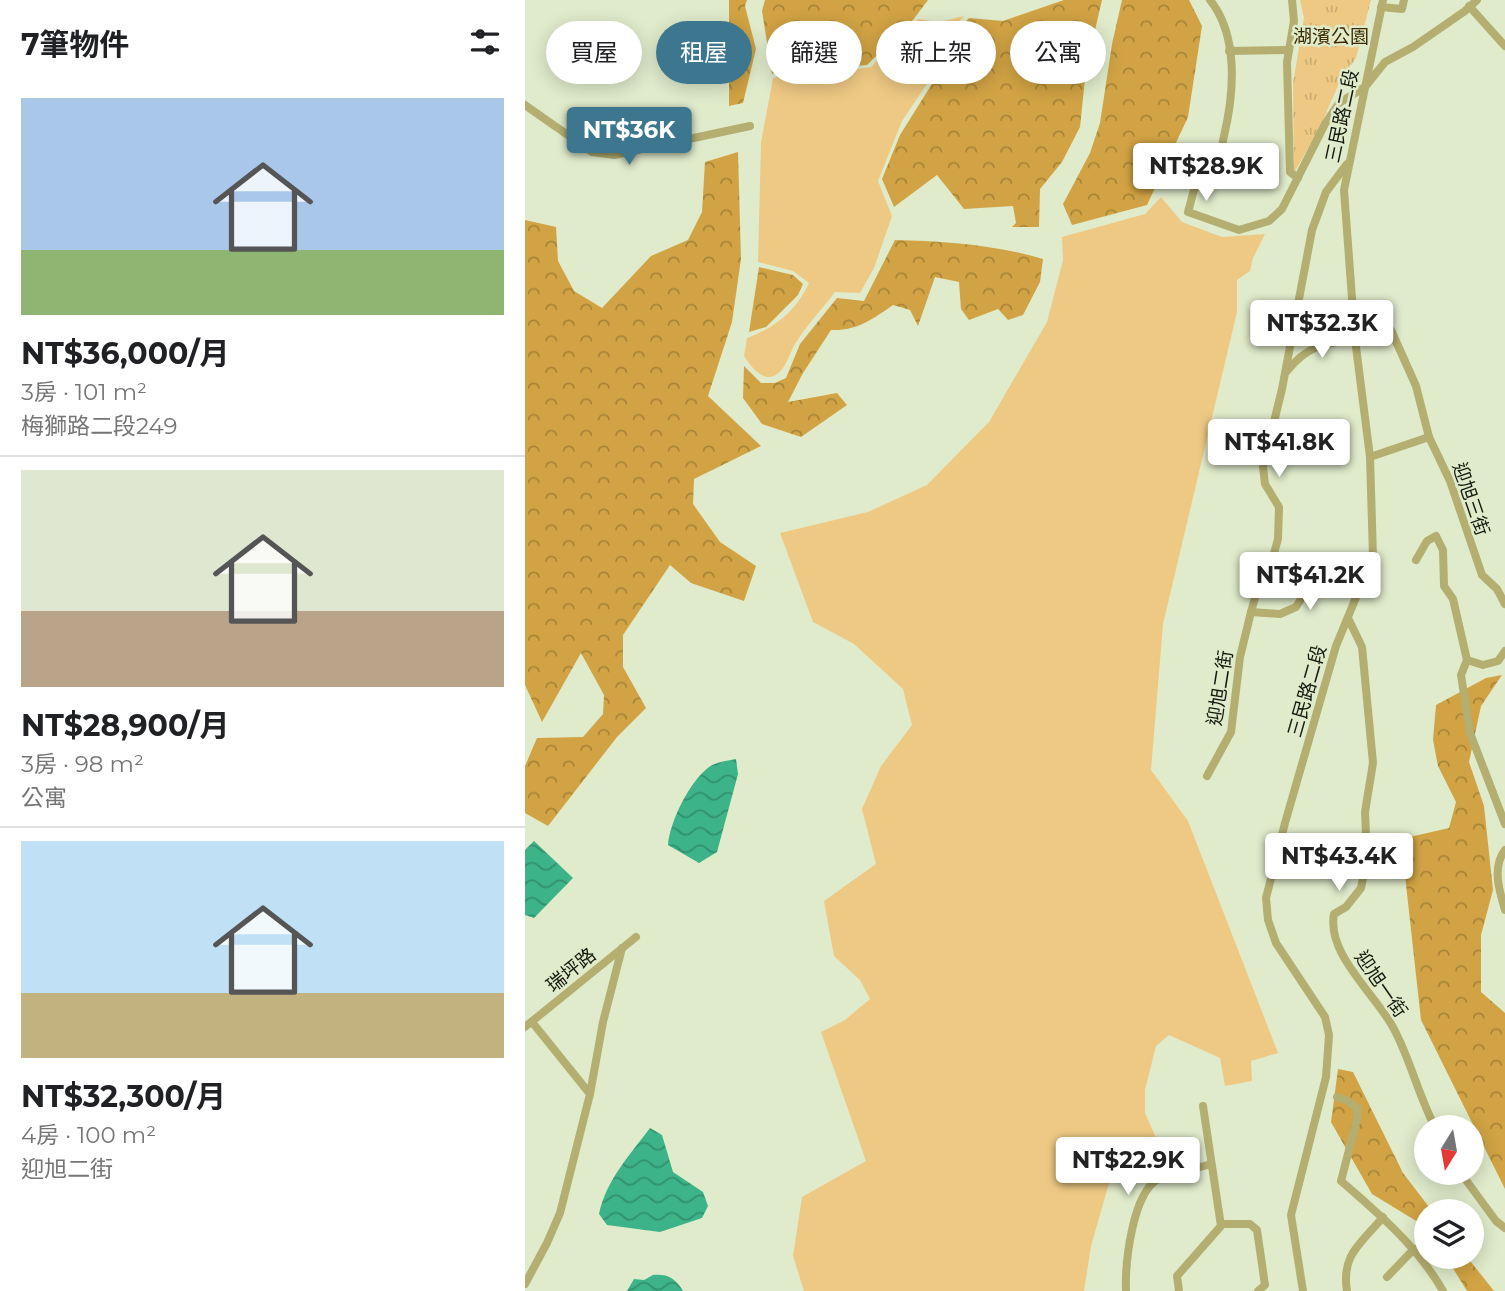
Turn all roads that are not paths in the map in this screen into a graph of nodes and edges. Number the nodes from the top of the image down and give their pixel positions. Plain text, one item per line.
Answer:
1 (1210, 0) edge
2 (1292, 0) edge
3 (1404, 0) edge
4 (1477, 0) edge
5 (1382, 3) edge
6 (1469, 6) junction
7 (1505, 46) edge
8 (1289, 50) junction
9 (1229, 51) junction
10 (1365, 87) junction
11 (525, 105) edge
12 (750, 126) dead end
13 (1349, 162) junction
14 (1298, 178) junction
15 (1391, 330) dead end
16 (1355, 339) junction
17 (1285, 373) junction
18 (1429, 438) junction
19 (1370, 457) junction
20 (1416, 560) dead end
21 (1364, 577) junction
22 (1505, 604) edge
23 (1251, 612) junction
24 (1348, 618) junction
25 (1505, 651) edge
26 (1467, 660) junction
27 (1207, 776) dead end
28 (1505, 824) edge
29 (1505, 849) edge
30 (1505, 910) edge
31 (636, 937) dead end
32 (622, 948) junction
33 (529, 1024) edge
34 (590, 1094) junction
35 (1337, 1097) dead end
36 (1203, 1105) dead end
37 (1430, 1115) edge
38 (1211, 1164) junction
39 (1469, 1185) edge
40 (1383, 1217) junction
41 (1221, 1224) junction
42 (1505, 1228) edge
43 (1414, 1250) joint
44 (1427, 1269) edge
45 (1387, 1277) dead end
46 (525, 1283) edge
47 (1126, 1291) edge
48 (1179, 1291) edge
49 (1258, 1291) edge
50 (1303, 1291) edge
51 (1347, 1291) edge
52 (1443, 1291) edge

1 - 9 street
2 - 8 street
3 - 5 street
4 - 6 street
5 - 10 street, 三民路二段
6 - 7 street
6 - 10 street
8 - 9 street
8 - 14 street
9 - 14 street
10 - 13 street, 三民路二段
10 - 14 street
11 - 12 street
13 - 16 street, 三民路二段
13 - 17 street, 迎旭二街
15 - 18 street, 迎旭三街
16 - 17 street
16 - 19 street, 三民路二段
17 - 23 street, 迎旭二街
18 - 19 street
18 - 22 street, 迎旭三街
19 - 21 street, 三民路二段
20 - 26 street
21 - 23 street
21 - 24 street, 三民路二段
23 - 27 street, 迎旭二街
24 - 37 street, 迎旭一街
24 - 50 street, 三民路二段
25 - 26 street
26 - 28 street
29 - 30 street
31 - 32 street, 瑞坪路
32 - 33 street, 瑞坪路
32 - 34 street
33 - 34 street
34 - 46 street
35 - 40 street
36 - 38 street
38 - 41 street
38 - 47 street
39 - 42 street
40 - 43 street
40 - 51 street
41 - 48 street
41 - 49 street
43 - 45 street
44 - 52 street

